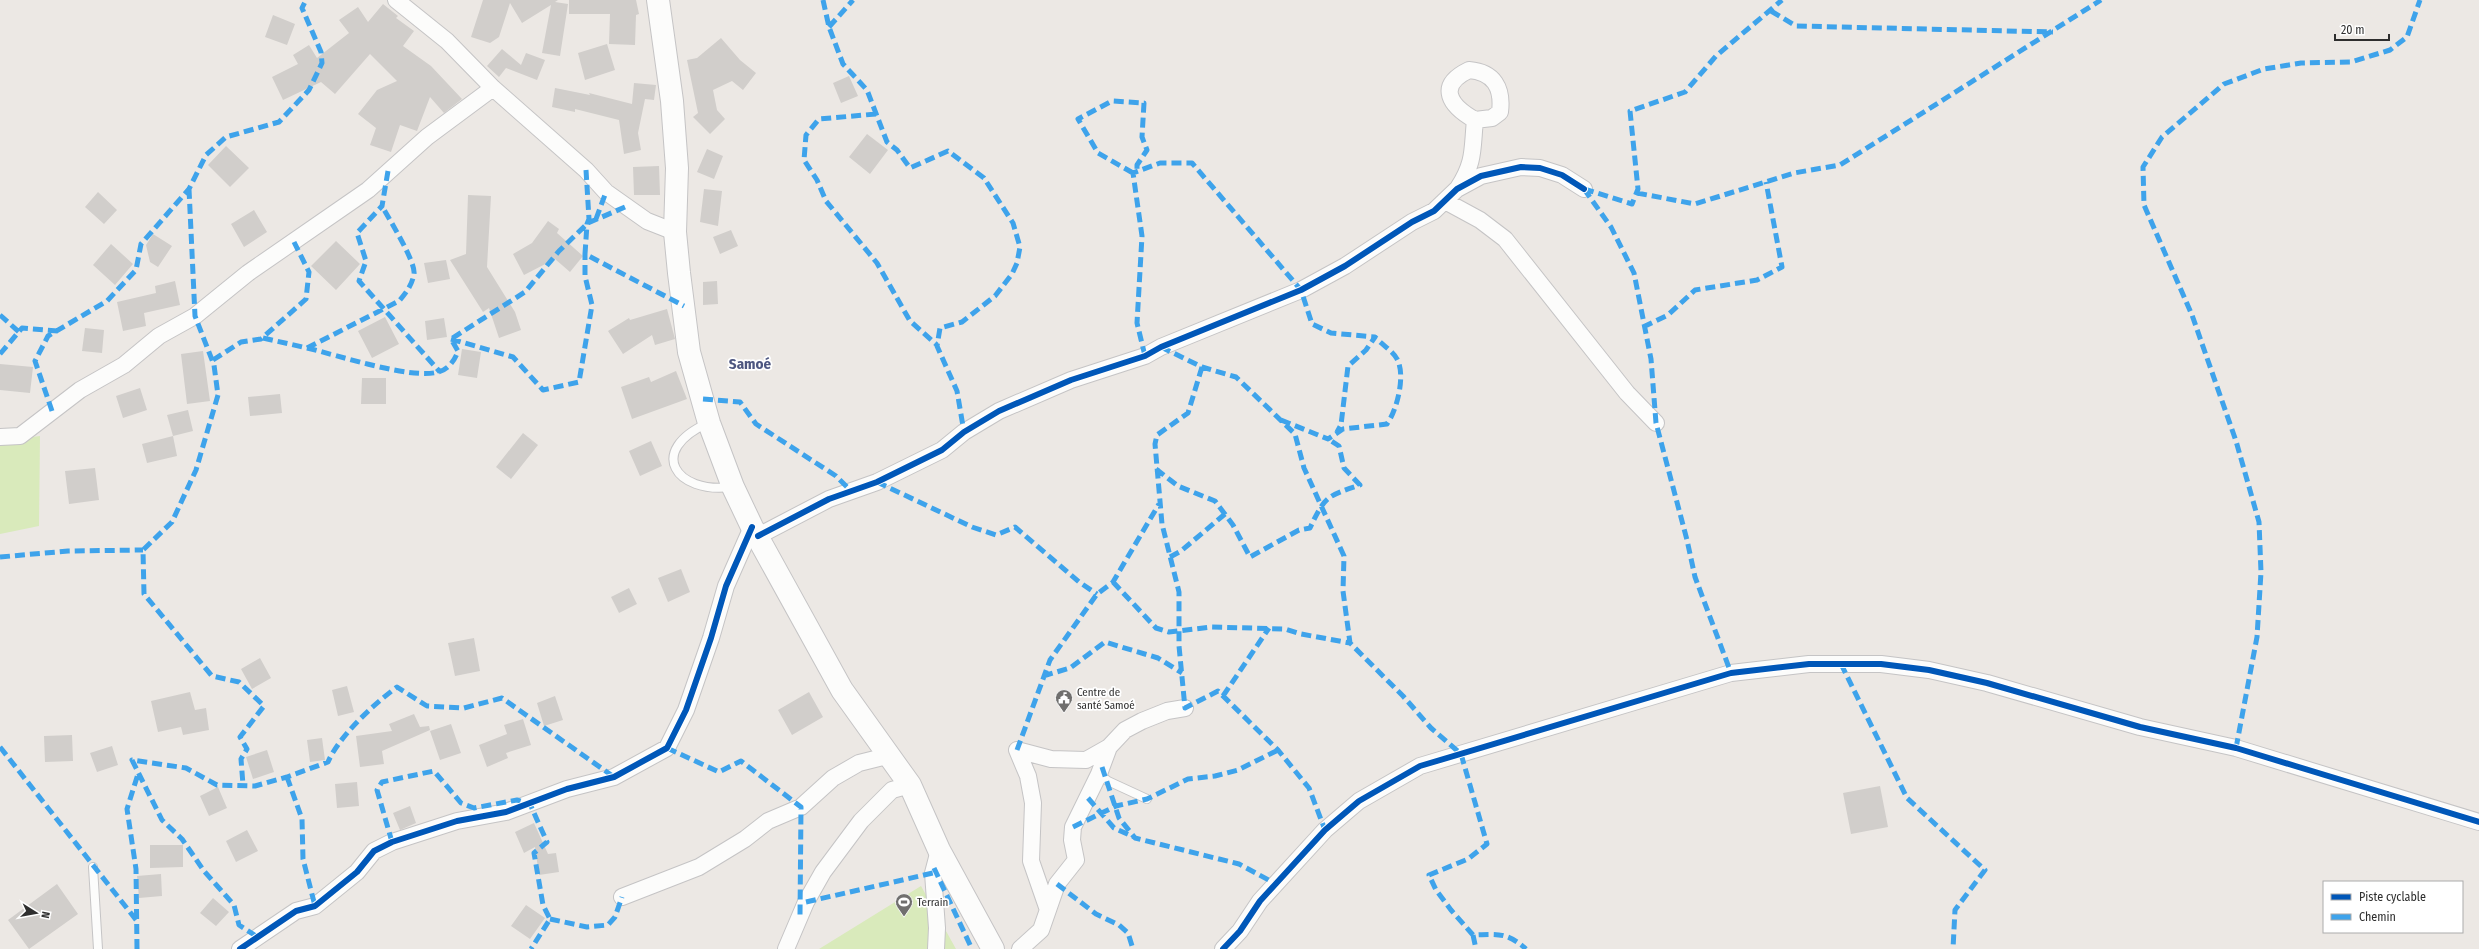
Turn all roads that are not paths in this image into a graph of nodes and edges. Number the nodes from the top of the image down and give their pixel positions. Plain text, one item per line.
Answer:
1 (396, 0) edge
2 (658, 0) edge
3 (493, 88) junction
4 (1475, 120) dead end
5 (1457, 189) junction
6 (1584, 189) dead end
7 (1445, 201) junction
8 (674, 232) junction
9 (709, 423) junction
10 (1656, 423) dead end
11 (0, 437) edge
12 (733, 487) junction
13 (755, 531) junction
14 (1185, 708) dead end
15 (1109, 747) junction
16 (887, 756) junction
17 (1099, 774) junction
18 (910, 785) junction
19 (1147, 799) dead end
20 (2479, 822) edge
21 (939, 850) junction
22 (93, 867) dead end
23 (622, 897) dead end
24 (1048, 910) junction
25 (98, 949) edge
26 (240, 949) edge
27 (786, 949) edge
28 (936, 949) edge
29 (993, 949) edge
30 (1020, 949) edge
31 (1223, 949) edge

1 - 3 street
2 - 8 main road
3 - 8 street
3 - 11 street
4 - 5 street
5 - 6 street
5 - 7 street
7 - 10 street
7 - 13 street
8 - 9 main road
9 - 12 main road
9 - 12 lane
12 - 13 main road
13 - 16 main road
13 - 26 street
14 - 15 street
15 - 17 street
15 - 24 street
16 - 18 main road
16 - 23 street
17 - 19 lane
17 - 24 street
18 - 21 main road
18 - 27 street
20 - 31 street
21 - 28 street
21 - 29 main road
22 - 25 lane
24 - 30 street

